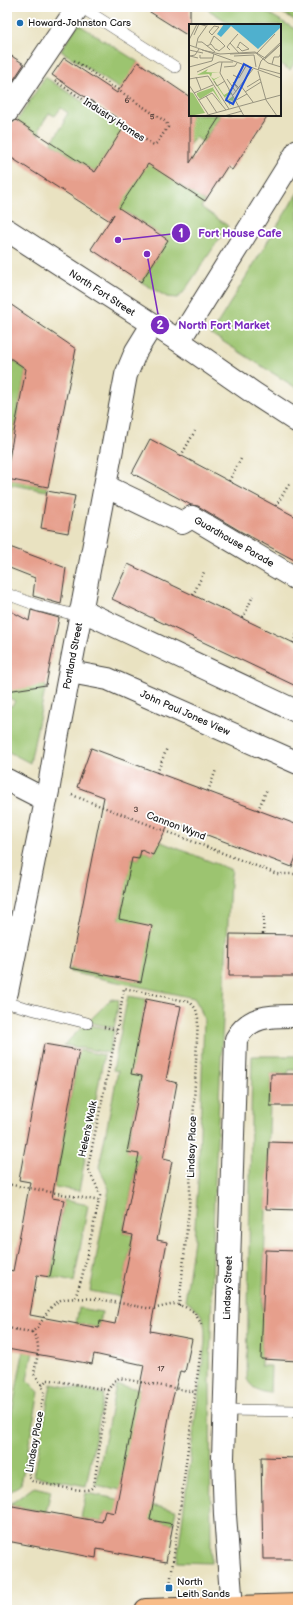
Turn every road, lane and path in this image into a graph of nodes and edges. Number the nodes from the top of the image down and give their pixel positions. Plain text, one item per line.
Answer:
1 (80, 7) edge
2 (51, 46) junction
3 (175, 67) dead end
4 (36, 69) junction
5 (7, 112) edge
6 (298, 150) edge
7 (7, 230) edge
8 (152, 325) junction
9 (179, 341) junction
10 (298, 422) edge
11 (195, 430) dead end
12 (181, 456) dead end
13 (242, 458) dead end
14 (229, 481) dead end
15 (289, 484) dead end
16 (105, 486) junction
17 (276, 506) dead end
18 (204, 572) dead end
19 (298, 580) edge
20 (7, 594) edge
21 (193, 595) dead end
22 (253, 596) dead end
23 (81, 613) junction
24 (243, 618) dead end
25 (298, 631) edge
26 (293, 643) dead end
27 (70, 672) junction
28 (298, 712) edge
29 (167, 748) dead end
30 (298, 763) edge
31 (216, 770) dead end
32 (157, 772) dead end
33 (7, 780) edge
34 (266, 789) dead end
35 (208, 791) dead end
36 (48, 793) junction
37 (258, 810) dead end
38 (298, 874) edge
39 (264, 911) dead end
40 (263, 934) dead end
41 (7, 992) edge
42 (7, 1003) edge
43 (298, 1016) edge
44 (86, 1022) dead end
45 (117, 1030) joint
46 (7, 1184) edge
47 (100, 1201) junction
48 (75, 1298) junction
49 (180, 1306) junction
50 (7, 1328) edge
51 (203, 1331) dead end
52 (32, 1332) junction
53 (202, 1345) dead end
54 (42, 1385) junction
55 (108, 1390) junction
56 (195, 1392) junction
57 (224, 1410) junction
58 (298, 1411) edge
59 (286, 1607) edge
60 (232, 1608) junction
61 (156, 1610) edge

1 - 2 street
1 - 3 lane
2 - 4 street
2 - 4 path, Industry Homes
4 - 5 street
6 - 9 street
7 - 8 street, North Fort Street
8 - 9 street, North Fort Street
8 - 16 street, Portland Street
9 - 10 street, North Fort Street
11 - 12 path
13 - 14 path
15 - 17 path
16 - 19 street, Guardhouse Parade
16 - 23 street, Portland Street
18 - 21 path
20 - 23 lane
22 - 24 path
23 - 27 street, Portland Street
23 - 28 street
25 - 26 path
27 - 30 street, John Paul Jones View
27 - 36 street, Portland Street
29 - 32 path
31 - 35 path
33 - 36 street
34 - 37 path
36 - 38 path, Cannon Wynd
36 - 41 street, Portland Street
39 - 40 path
42 - 44 lane
43 - 57 street, Lindsay Street
45 - 47 path, Helen's Walk
45 - 49 path, Lindsay Place
46 - 47 path
47 - 48 path, Helen's Walk
48 - 49 path
48 - 52 path
49 - 51 path
50 - 52 path
52 - 54 path, Lindsay Place
53 - 56 path
54 - 55 path
54 - 55 path, Lindsay Place
55 - 56 path
56 - 61 path
57 - 58 lane
57 - 60 street, Lindsay Street
59 - 60 main road
60 - 61 main road

